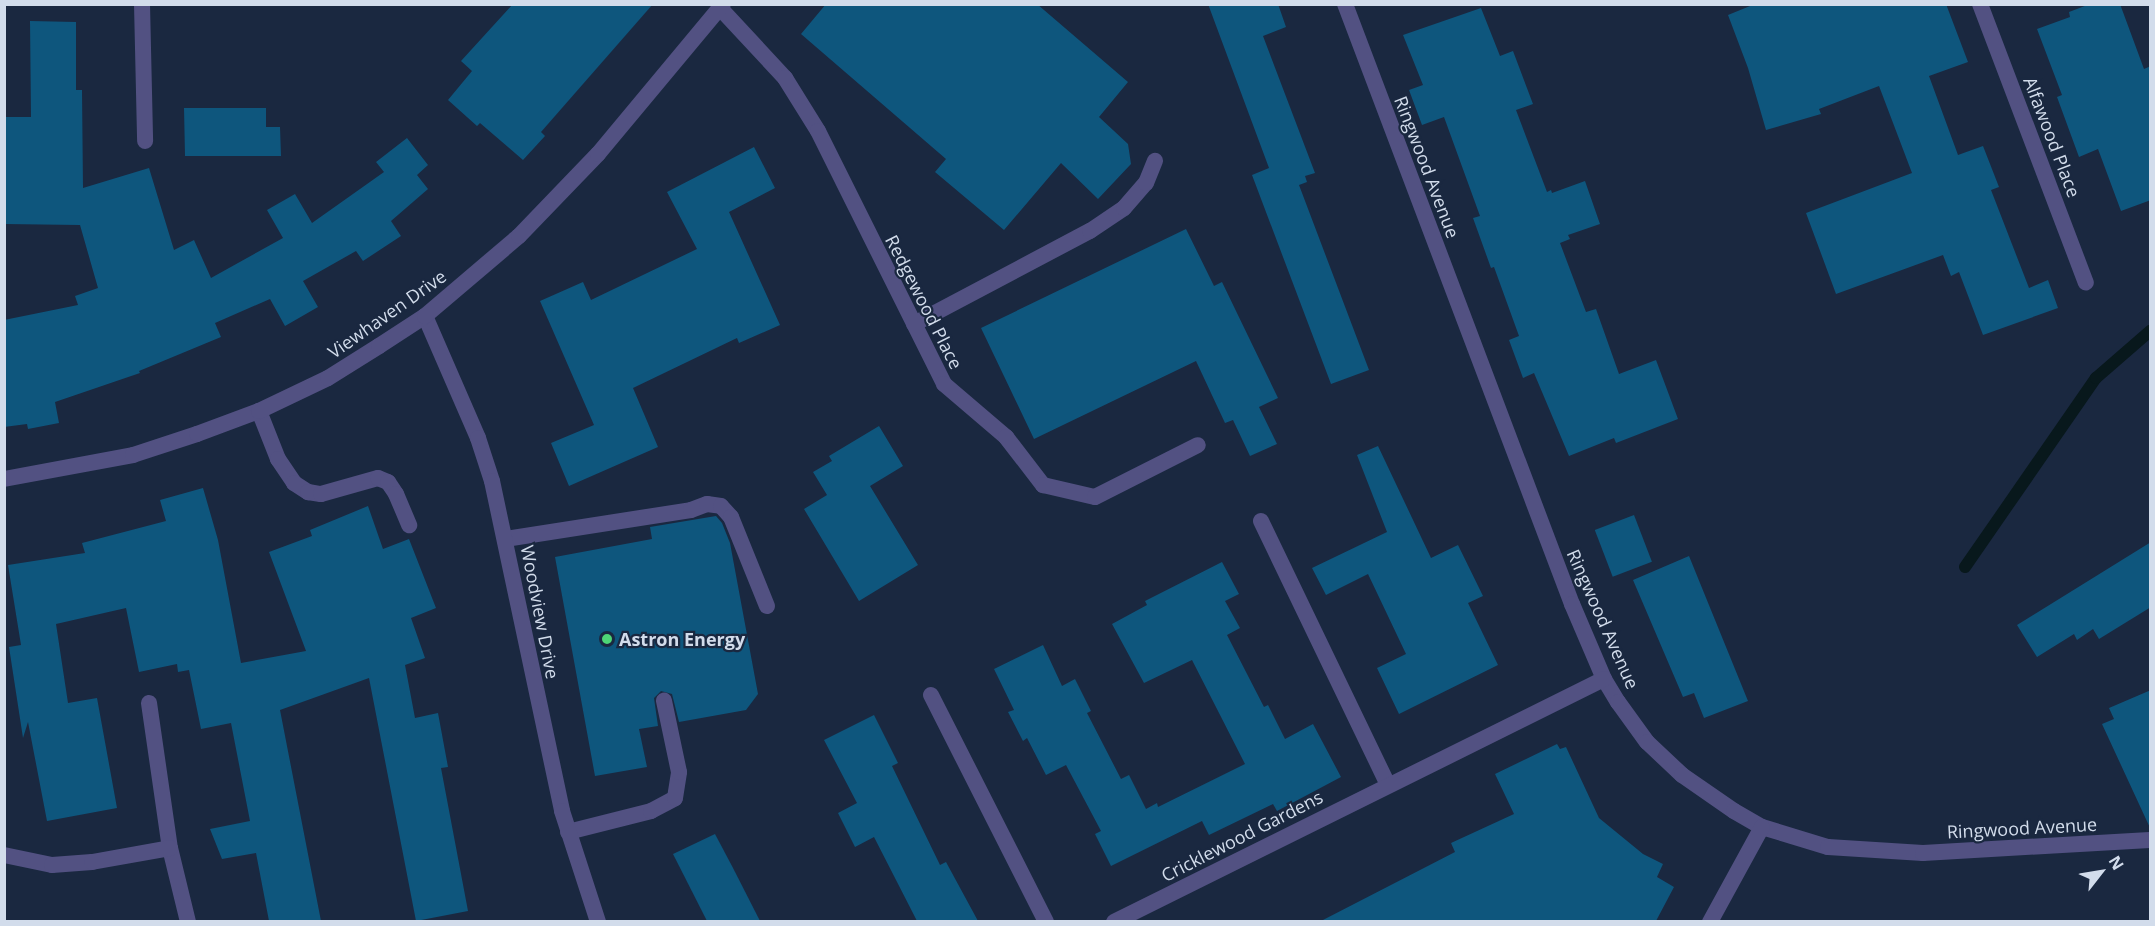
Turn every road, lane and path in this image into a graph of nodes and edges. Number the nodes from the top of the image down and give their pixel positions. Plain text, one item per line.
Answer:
1 (142, 4) edge
2 (1345, 4) edge
3 (1980, 4) edge
4 (722, 6) edge
5 (145, 141) dead end
6 (1155, 161) dead end
7 (2086, 283) dead end
8 (425, 316) junction
9 (914, 324) junction
10 (259, 411) junction
11 (1198, 445) dead end
12 (4, 479) edge
13 (1261, 521) dead end
14 (409, 525) dead end
15 (506, 539) junction
16 (767, 606) dead end
17 (1604, 679) junction
18 (931, 695) dead end
19 (664, 701) dead end
20 (149, 703) dead end
21 (1388, 785) junction
22 (1762, 827) junction
23 (568, 832) junction
24 (2151, 840) edge
25 (170, 848) junction
26 (4, 855) edge
27 (188, 921) edge
28 (597, 921) edge
29 (1046, 921) edge
30 (1114, 921) edge
31 (1710, 921) edge

1 - 5 street
2 - 17 street, Ringwood Avenue
3 - 7 street, Alfawood Place
4 - 8 street, Viewhaven Drive
4 - 9 street, Redgewood Place
6 - 9 street
8 - 10 street, Viewhaven Drive
8 - 15 street, Woodview Drive
9 - 11 street, Redgewood Place
10 - 12 street, Viewhaven Drive
10 - 14 street
13 - 21 street
15 - 16 street
15 - 23 street, Woodview Drive
17 - 21 street, Cricklewood Gardens
17 - 22 street, Ringwood Avenue
18 - 29 street
19 - 23 street
20 - 25 street
21 - 30 street, Cricklewood Gardens
22 - 24 street, Ringwood Avenue
22 - 31 street
23 - 28 street, Woodview Drive
25 - 26 street
25 - 27 street

